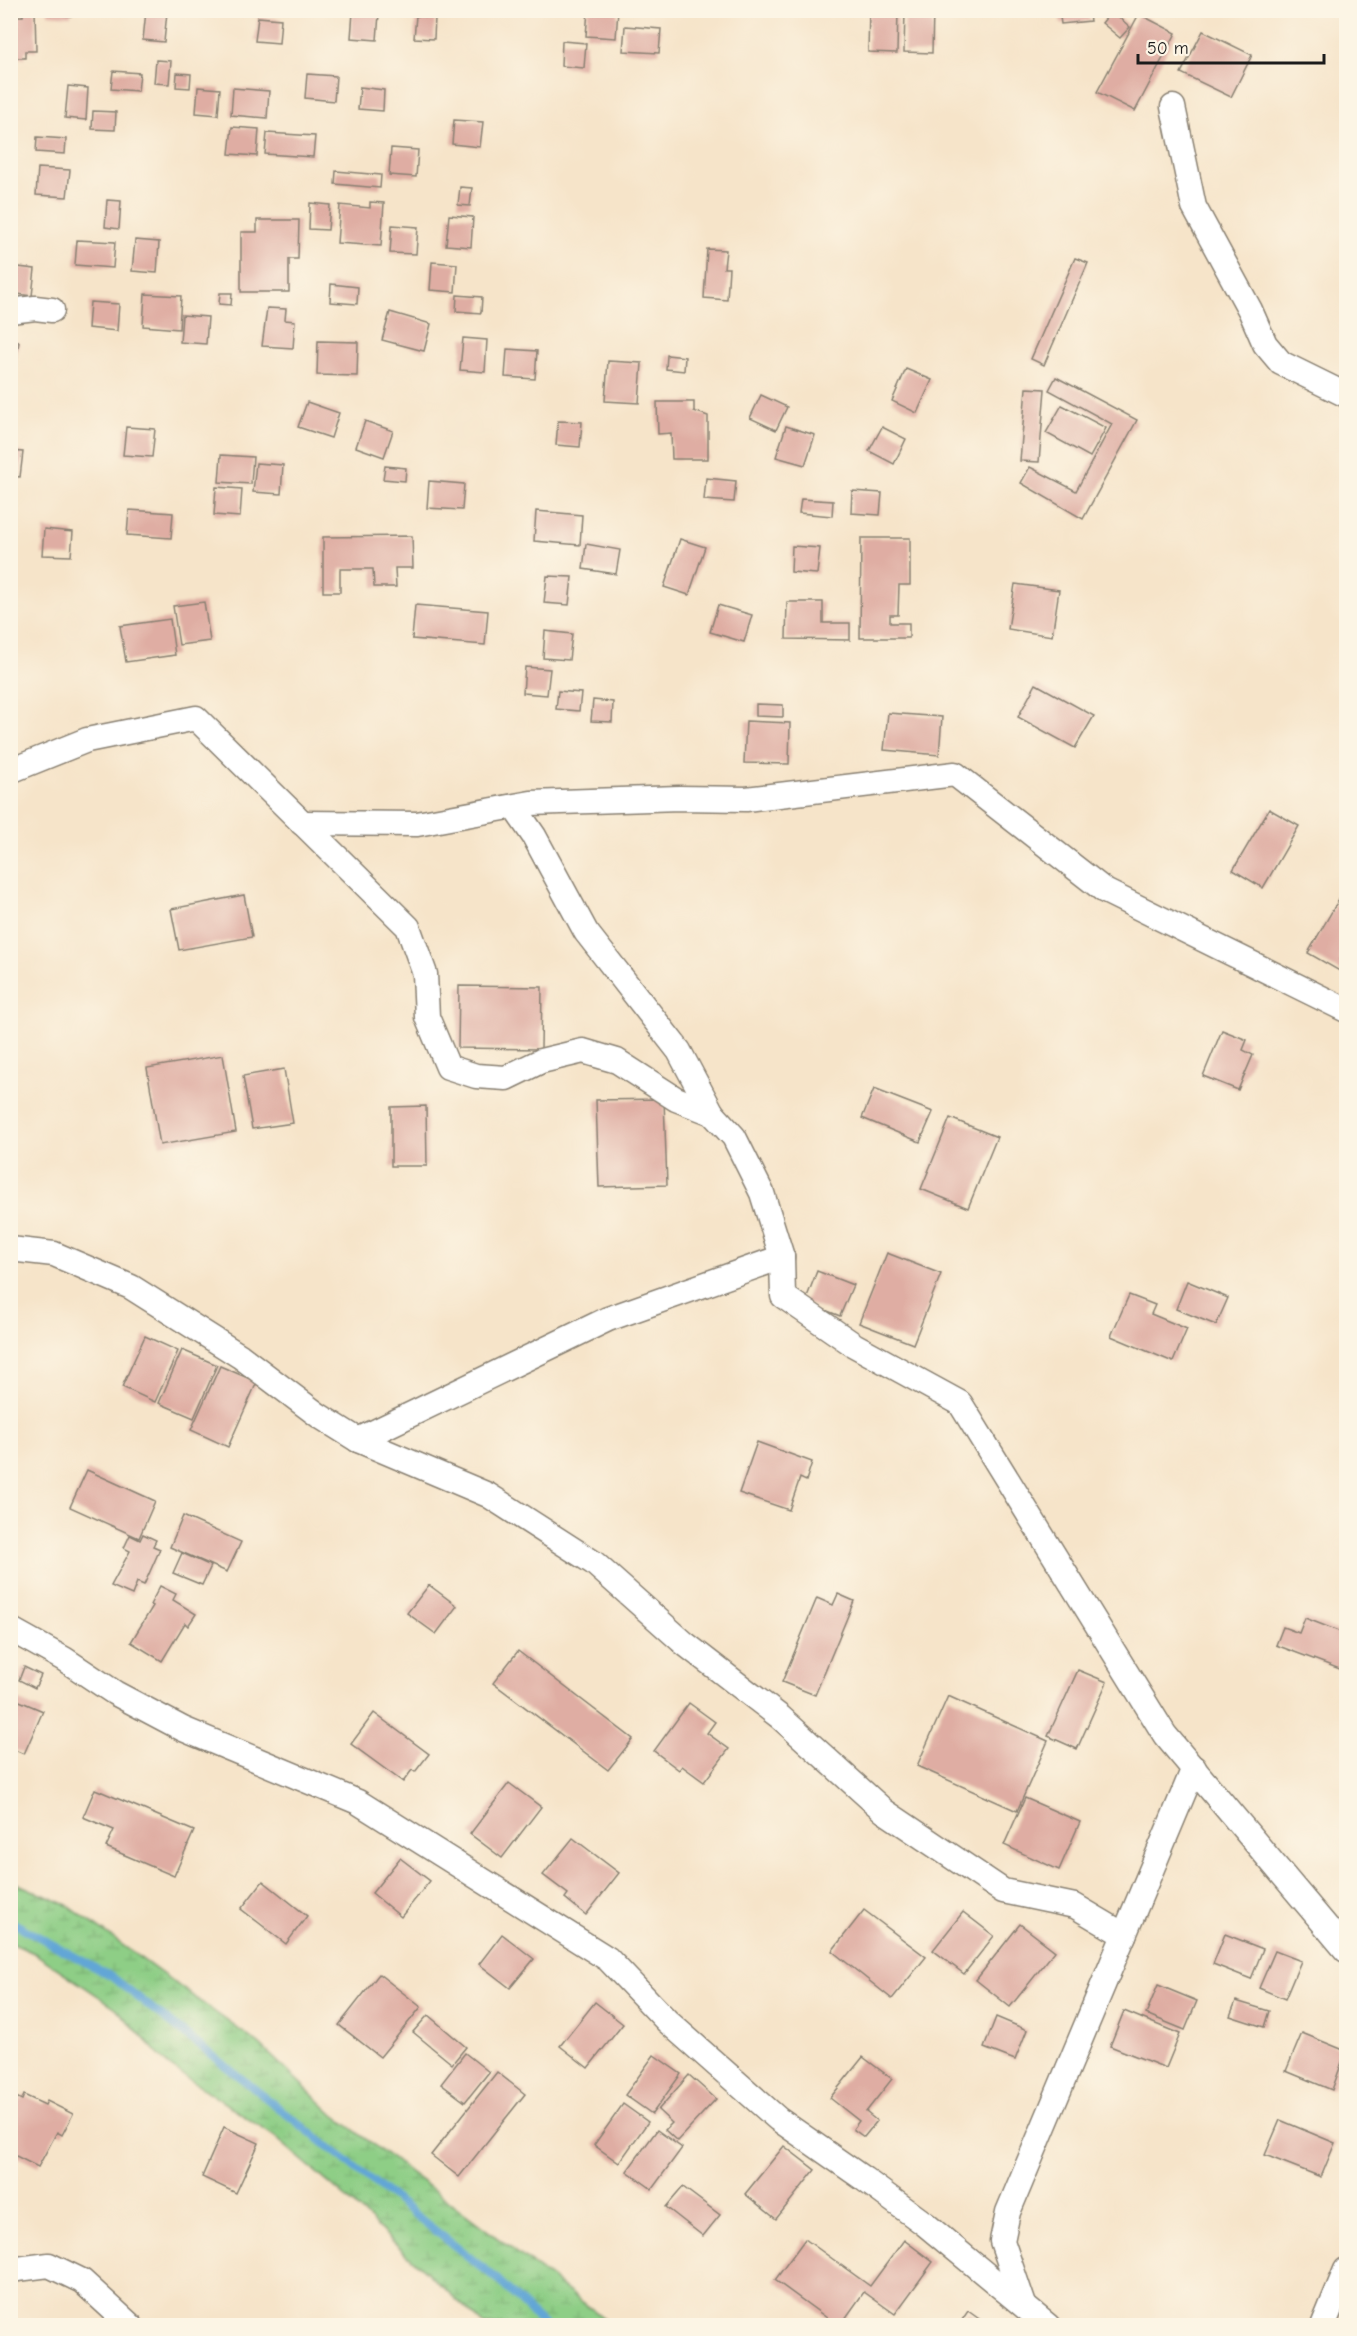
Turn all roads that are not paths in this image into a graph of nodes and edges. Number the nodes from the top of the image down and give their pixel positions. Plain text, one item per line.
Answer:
1 (1173, 107) dead end
2 (52, 310) dead end
3 (10, 311) edge
4 (1347, 395) edge
5 (10, 771) edge
6 (514, 807) junction
7 (302, 823) junction
8 (1347, 1010) edge
9 (711, 1113) junction
10 (10, 1249) edge
11 (782, 1257) junction
12 (358, 1440) junction
13 (10, 1629) edge
14 (1194, 1768) junction
15 (1124, 1935) junction
16 (1347, 1950) edge
17 (10, 2270) edge
18 (1347, 2270) edge
19 (1024, 2305) junction
20 (131, 2325) edge
21 (1048, 2325) edge
22 (1323, 2325) edge

1 - 4 street
2 - 3 street
5 - 7 street
6 - 7 street
6 - 8 street
6 - 9 street
7 - 9 street
9 - 11 street
10 - 12 street
11 - 12 street
11 - 14 street
12 - 15 street
13 - 19 street
14 - 15 street
14 - 16 street
15 - 19 street
17 - 20 street
18 - 22 street
19 - 21 street

